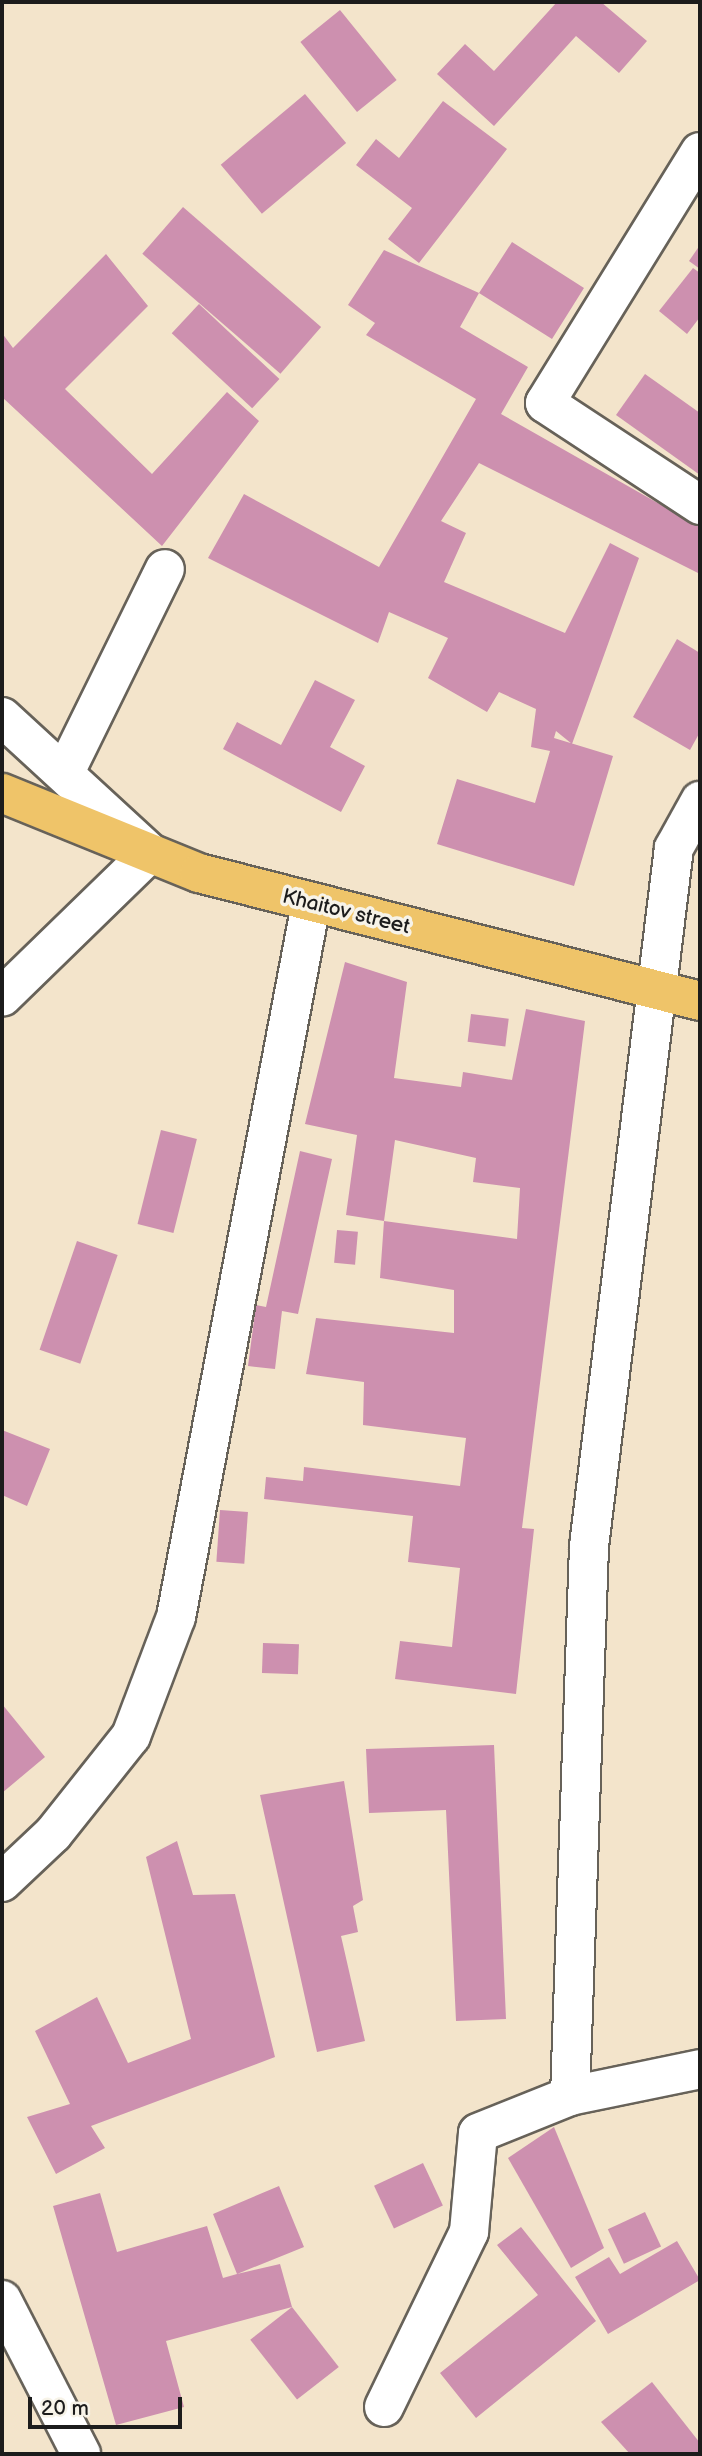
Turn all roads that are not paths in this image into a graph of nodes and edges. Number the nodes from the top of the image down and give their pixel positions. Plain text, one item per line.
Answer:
1 (700, 152) edge
2 (700, 505) edge
3 (165, 569) dead end
4 (2, 717) edge
5 (65, 772) junction
6 (2, 793) edge
7 (700, 801) edge
8 (150, 853) junction
9 (311, 904) junction
10 (653, 989) junction
11 (2, 997) edge
12 (700, 1001) edge
13 (2, 1882) edge
14 (700, 2069) edge
15 (570, 2096) junction
16 (2, 2300) edge
17 (384, 2407) dead end
18 (80, 2454) edge

1 - 2 street
3 - 5 street
4 - 5 street
5 - 8 street
6 - 8 main road, Khaitov street
7 - 10 street
8 - 9 main road, Khaitov street
8 - 11 street
9 - 10 main road, Khaitov street
9 - 13 street
10 - 12 main road, Khaitov street
10 - 15 street
14 - 15 street
15 - 17 street
16 - 18 street

